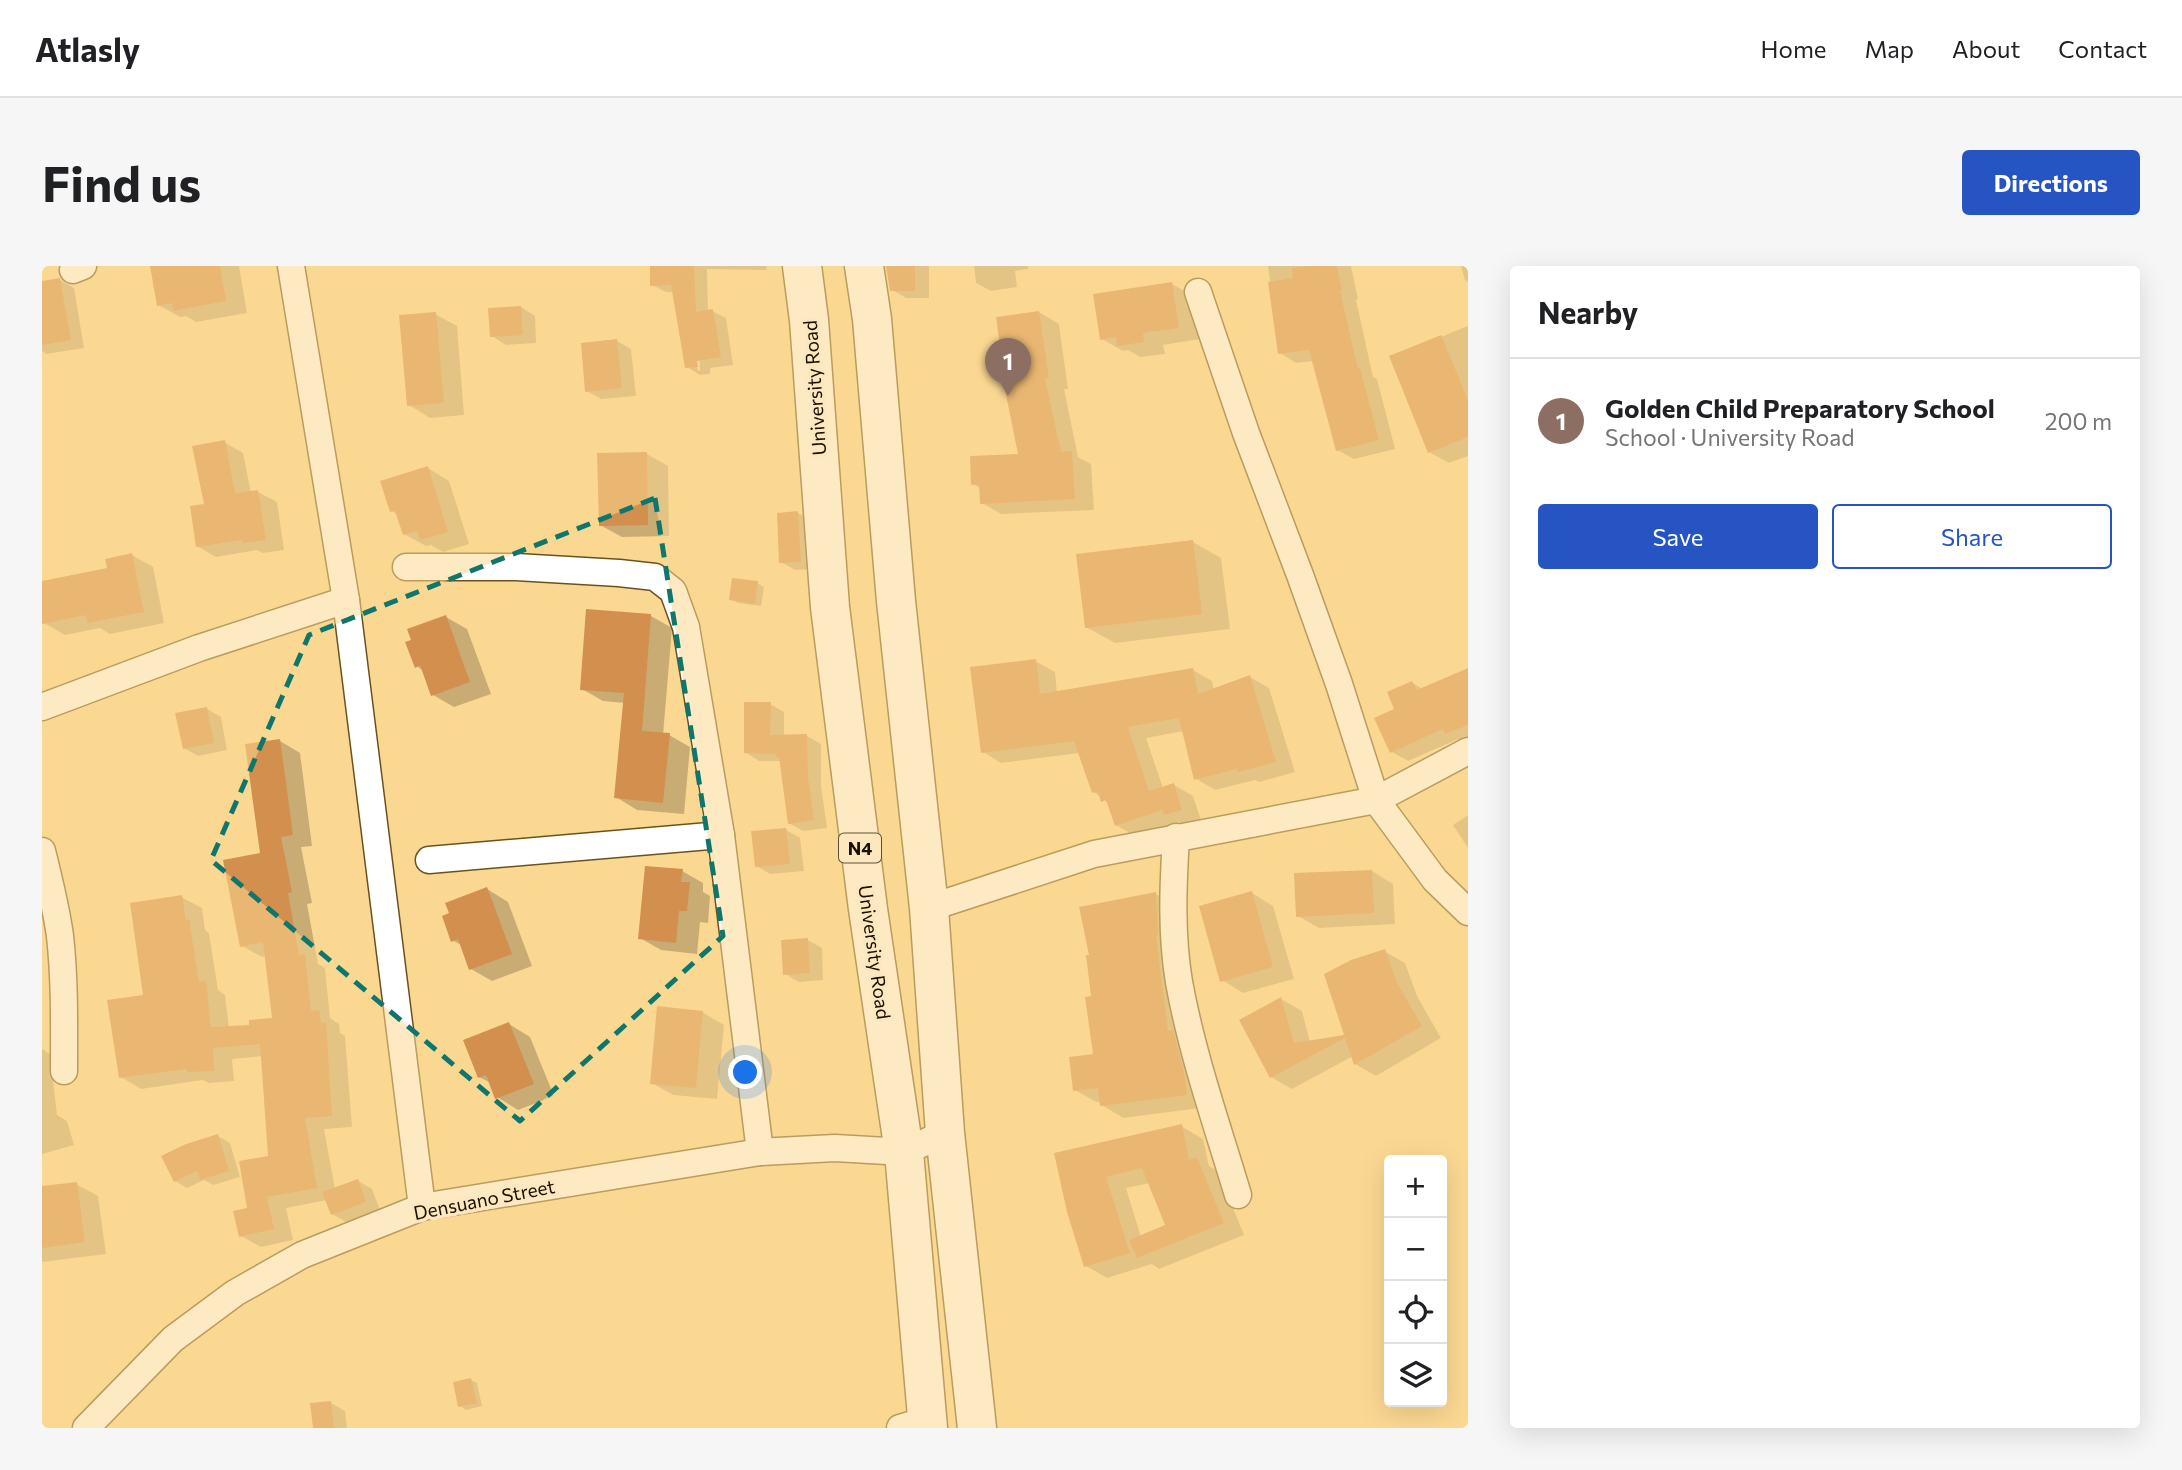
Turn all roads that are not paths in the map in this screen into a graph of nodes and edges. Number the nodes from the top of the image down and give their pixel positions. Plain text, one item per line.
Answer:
1 (291, 266) edge
2 (802, 266) edge
3 (864, 266) edge
4 (1198, 292) dead end
5 (406, 567) dead end
6 (346, 600) junction
7 (42, 706) edge
8 (1468, 751) edge
9 (1376, 800) junction
10 (721, 835) junction
11 (1176, 838) junction
12 (42, 851) edge
13 (429, 860) dead end
14 (929, 908) junction
15 (1468, 912) edge
16 (64, 1071) dead end
17 (945, 1133) junction
18 (760, 1152) junction
19 (904, 1152) junction
20 (1238, 1195) dead end
21 (422, 1207) junction
22 (919, 1425) edge
23 (86, 1428) edge
24 (977, 1428) edge

1 - 6 street
2 - 19 highway, University Road / N4
3 - 14 highway
4 - 9 street
5 - 10 street
6 - 7 street
6 - 21 street
8 - 9 street
9 - 11 street
9 - 15 street
10 - 13 street
10 - 18 street
11 - 14 street
11 - 20 street
12 - 16 street
14 - 17 highway
17 - 19 street, Densuano Street
17 - 24 highway
18 - 19 street, Densuano Street
18 - 21 street, Densuano Street
19 - 22 highway, University Road / N4
21 - 23 street, Densuano Street

